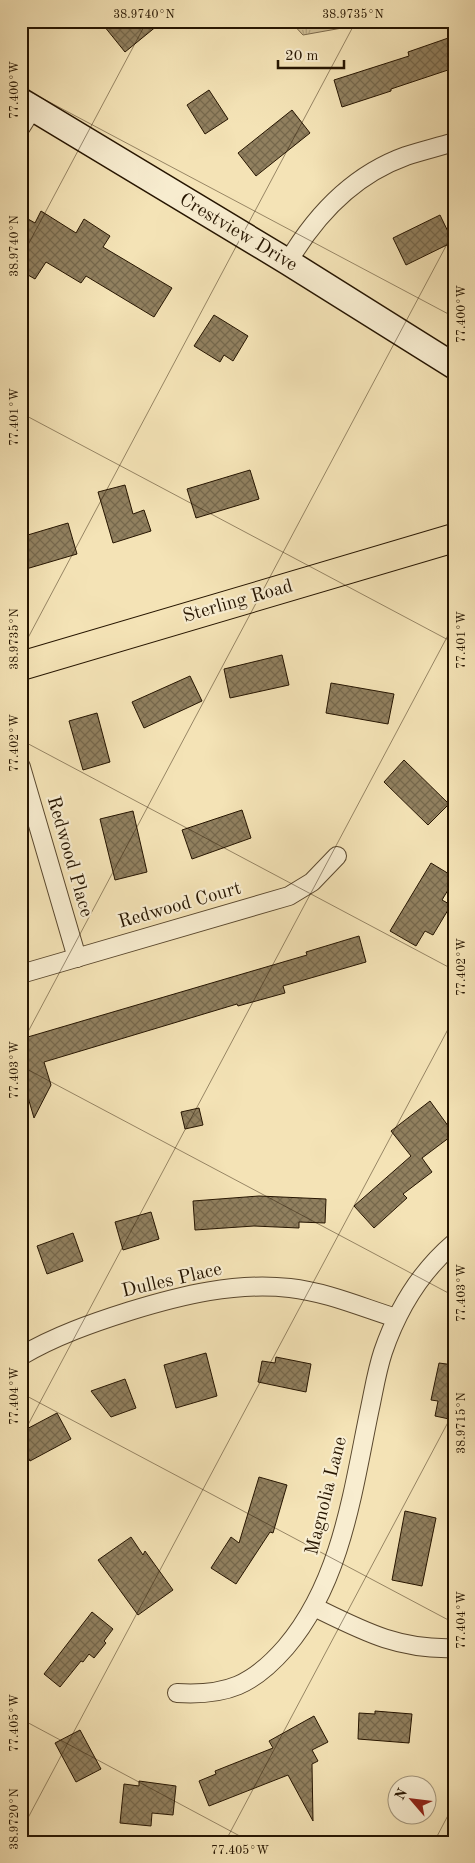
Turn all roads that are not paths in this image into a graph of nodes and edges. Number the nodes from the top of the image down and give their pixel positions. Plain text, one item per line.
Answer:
1 (25, 112) edge
2 (454, 142) edge
3 (288, 262) junction
4 (454, 366) edge
5 (454, 538) edge
6 (21, 666) edge
7 (21, 767) edge
8 (338, 856) dead end
9 (77, 958) junction
10 (21, 974) edge
11 (454, 1243) edge
12 (396, 1318) junction
13 (21, 1356) edge
14 (314, 1607) junction
15 (454, 1648) edge
16 (177, 1693) dead end

1 - 3 main road, Crestview Drive
2 - 3 street
3 - 4 main road, Crestview Drive
5 - 6 main road, Sterling Road
7 - 9 street, Redwood Place
8 - 9 street, Redwood Court
9 - 10 street, Redwood Court
11 - 12 street, Magnolia Lane
12 - 13 street, Dulles Place
12 - 14 street, Magnolia Lane
14 - 15 street
14 - 16 street, Magnolia Lane

